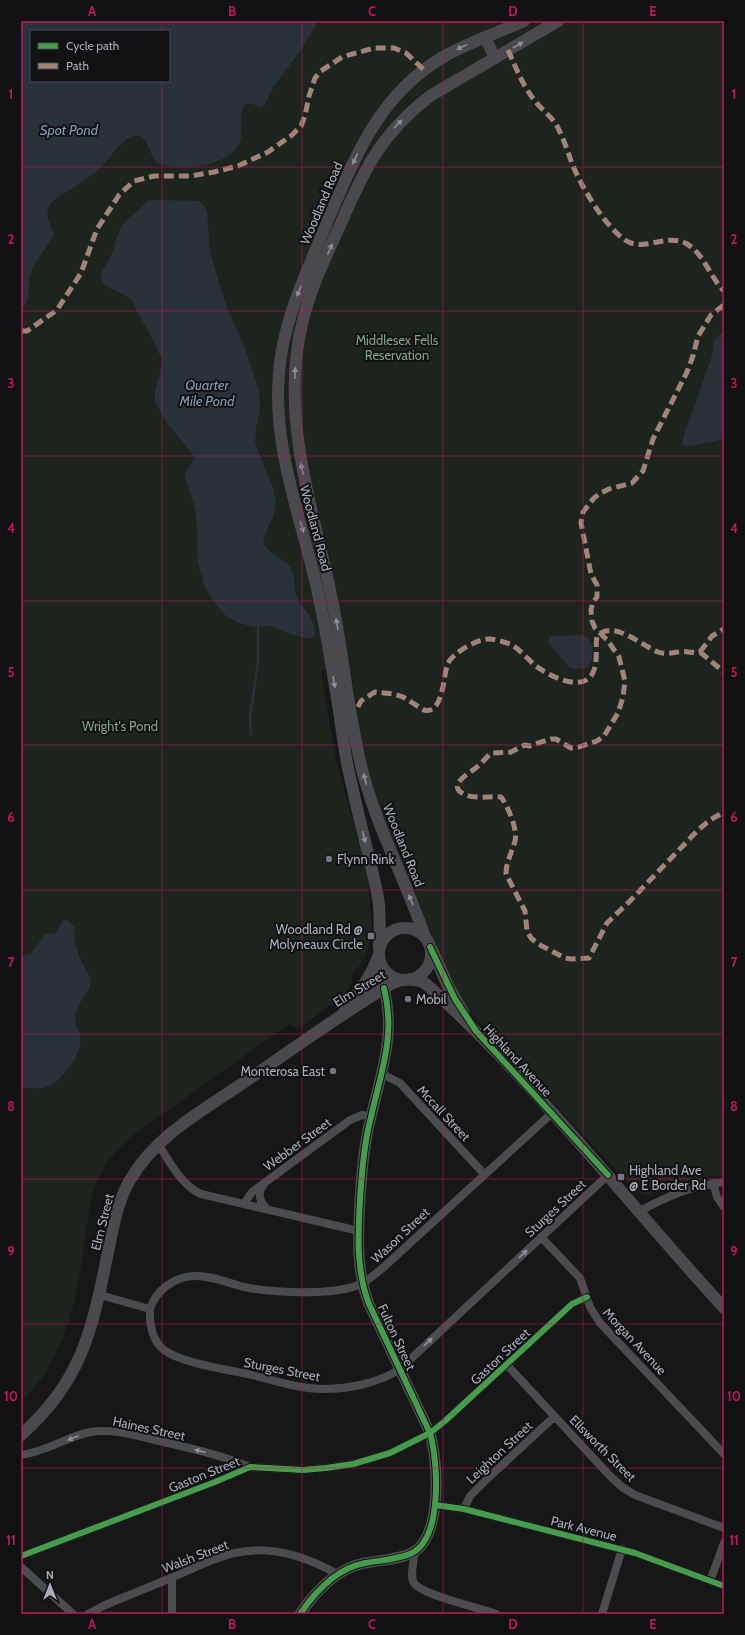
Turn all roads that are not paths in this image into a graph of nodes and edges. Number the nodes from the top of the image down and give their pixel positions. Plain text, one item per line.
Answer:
1 (524, 21) edge
2 (558, 21) edge
3 (485, 37) junction
4 (495, 58) junction
5 (370, 129) junction
6 (385, 140) junction
7 (340, 644) junction
8 (328, 646) junction
9 (428, 942) junction
10 (378, 952) junction
11 (406, 980) junction
12 (384, 988) junction
13 (332, 1021) junction
14 (476, 1031) junction
15 (382, 1074) junction
16 (552, 1113) junction
17 (371, 1116) junction
18 (158, 1144) junction
19 (484, 1174) junction
20 (608, 1175) junction
21 (265, 1182) junction
22 (724, 1182) edge
23 (713, 1183) junction
24 (244, 1204) junction
25 (724, 1207) edge
26 (273, 1211) junction
27 (638, 1212) junction
28 (359, 1231) junction
29 (541, 1237) junction
30 (362, 1283) junction
31 (100, 1295) junction
32 (586, 1297) junction
33 (724, 1308) edge
34 (150, 1309) junction
35 (507, 1365) junction
36 (400, 1369) junction
37 (554, 1417) junction
38 (430, 1433) junction
39 (21, 1435) edge
40 (724, 1454) edge
41 (21, 1455) edge
42 (250, 1467) junction
43 (435, 1505) junction
44 (464, 1509) junction
45 (724, 1528) edge
46 (724, 1543) edge
47 (622, 1549) junction
48 (414, 1552) junction
49 (21, 1556) edge
50 (21, 1566) edge
51 (337, 1574) junction
52 (172, 1578) junction
53 (710, 1581) junction
54 (724, 1586) edge
55 (73, 1614) edge
56 (88, 1614) edge
57 (172, 1614) edge
58 (300, 1614) edge
59 (496, 1614) edge
60 (602, 1614) edge

1 - 3 main road, Woodland Road
4 -> 2 main road, Woodland Road
3 - 4 main road
3 -> 5 main road, Woodland Road
6 -> 4 main road, Woodland Road
5 - 6 main road
5 -> 8 main road, Woodland Road
7 -> 6 main road, Woodland Road
7 - 8 main road
9 -> 7 main road, Woodland Road
8 -> 10 main road, Woodland Road
9 - 10 main road
9 - 11 main road
9 - 14 main road, Highland Avenue
10 - 11 main road
10 - 13 main road, Elm Street
11 - 12 main road, Elm Street
11 - 14 main road, Highland Avenue
12 - 13 main road, Elm Street
12 - 15 street, Fulton Street
13 - 18 main road, Elm Street
14 - 16 main road, Highland Avenue
15 - 17 street, Fulton Street
15 - 19 street, Mccall Street
16 - 19 street, Wason Street
16 - 20 main road, Highland Avenue
17 - 21 street, Webber Street
17 - 28 street, Fulton Street
18 - 24 street
18 - 31 main road, Elm Street
19 - 30 street, Wason Street
20 - 27 main road, Highland Avenue
20 - 29 street, Sturges Street
21 - 24 street, Webber Street
21 - 26 street
22 - 23 street
23 - 25 street
23 - 27 street
24 - 26 street
26 - 28 street
27 - 33 main road, Highland Avenue
28 - 30 street, Fulton Street
29 - 32 street, Morgan Avenue
36 -> 29 street, Sturges Street
30 - 34 street, Wason Street
30 - 36 street, Fulton Street
31 - 34 street
31 - 39 main road, Elm Street
32 - 35 street, Gaston Street
32 - 40 street, Morgan Avenue
34 - 36 street, Sturges Street
35 - 37 street, Ellsworth Street
35 - 38 street, Gaston Street
36 - 38 street, Fulton Street
37 - 44 street, Leighton Street
37 - 45 street, Ellsworth Street
38 - 42 street, Gaston Street
38 - 43 street, Fulton Street
42 -> 41 street, Haines Street
42 - 49 street, Gaston Street
43 - 44 street, Park Avenue
43 - 48 street, Fulton Street
44 - 47 street, Park Avenue
46 - 53 street
47 - 53 street, Park Avenue
47 - 60 street
48 - 51 street
48 - 59 street
50 - 55 street
51 - 52 street, Walsh Street
51 - 58 street
52 - 56 street, Walsh Street
52 - 57 street
53 - 54 street, Park Avenue

